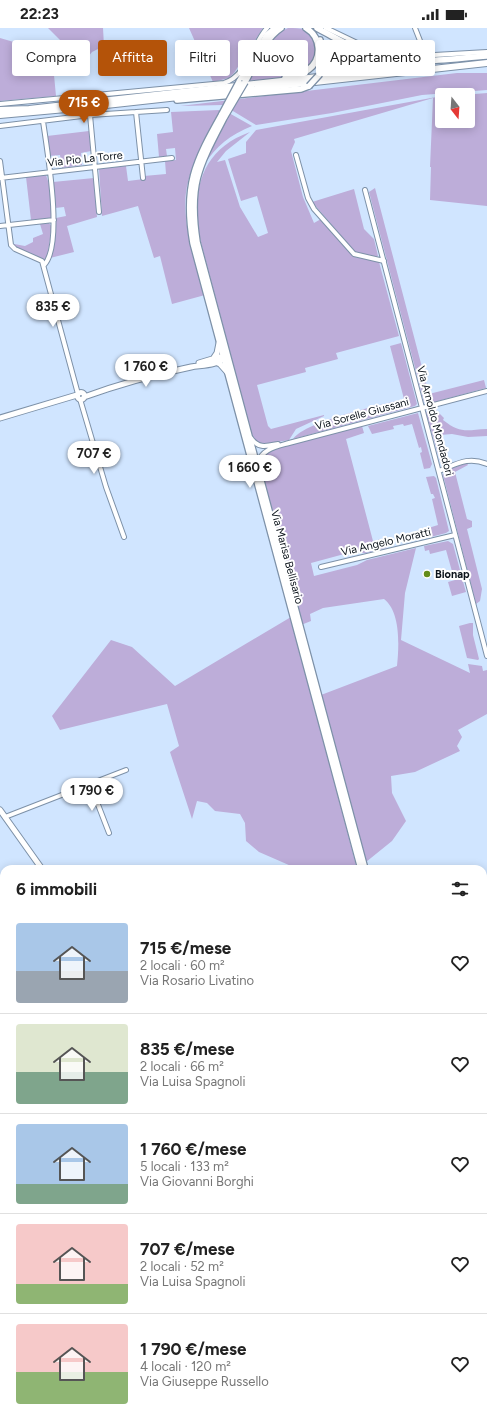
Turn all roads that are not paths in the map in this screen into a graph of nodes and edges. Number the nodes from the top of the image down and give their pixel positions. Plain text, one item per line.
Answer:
1 (267, 28) edge
2 (275, 28) edge
3 (282, 28) edge
4 (306, 28) edge
5 (311, 28) edge
6 (317, 28) edge
7 (326, 28) edge
8 (415, 28) edge
9 (351, 40) edge
10 (420, 40) edge
11 (487, 52) edge
12 (435, 55) edge
13 (487, 57) edge
14 (487, 63) edge
15 (239, 84) junction
16 (133, 102) junction
17 (0, 104) edge
18 (0, 110) edge
19 (167, 110) dead end
20 (136, 112) junction
21 (0, 115) edge
22 (90, 115) junction
23 (224, 115) junction
24 (43, 121) junction
25 (0, 126) edge
26 (296, 155) dead end
27 (172, 158) dead end
28 (0, 161) edge
29 (141, 162) junction
30 (95, 167) junction
31 (49, 172) junction
32 (1, 177) edge
33 (143, 178) dead end
34 (365, 190) dead end
35 (99, 212) dead end
36 (54, 220) junction
37 (8, 225) junction
38 (0, 226) edge
39 (384, 261) junction
40 (44, 265) junction
41 (219, 344) junction
42 (227, 351) junction
43 (224, 358) junction
44 (214, 360) junction
45 (228, 373) junction
46 (487, 391) edge
47 (81, 396) junction
48 (422, 408) junction
49 (242, 410) junction
50 (0, 418) edge
51 (249, 435) junction
52 (288, 442) junction
53 (257, 464) junction
54 (487, 464) edge
55 (438, 470) junction
56 (455, 535) junction
57 (124, 537) dead end
58 (321, 567) dead end
59 (487, 656) edge
60 (126, 770) dead end
61 (90, 784) junction
62 (0, 810) edge
63 (5, 817) junction
64 (109, 833) dead end
65 (39, 865) edge
66 (360, 865) edge
67 (364, 865) edge

1 - 17 street
2 - 15 main road
3 - 15 main road
4 - 15 main road
5 - 16 main road, bridge
6 - 13 main road
7 - 9 street
8 - 10 street
11 - 12 street
13 - 15 main road
14 - 16 main road
15 - 18 main road
15 - 23 main road, bridge
16 - 21 main road
19 - 20 street
20 - 22 street
20 - 29 street
22 - 24 street
22 - 30 street
23 - 41 main road, Via Marisa Bellisario
23 - 42 main road, Via Marisa Bellisario
24 - 25 street
24 - 31 street
26 - 39 street
27 - 29 street, Via Pio La Torre
28 - 32 street
29 - 30 street, Via Pio La Torre
29 - 33 street
30 - 31 street, Via Pio La Torre
30 - 35 street
31 - 32 street, Via Pio La Torre
31 - 36 street
32 - 37 street
34 - 39 street, Via Arnoldo Mondadori
36 - 37 street
36 - 40 street
37 - 38 street
37 - 40 street
39 - 48 street, Via Arnoldo Mondadori
40 - 47 street
41 - 43 main road, Via Marisa Bellisario
41 - 44 street
42 - 43 street
42 - 49 main road, Via Marisa Bellisario
43 - 44 street
43 - 45 main road, Via Marisa Bellisario
43 - 49 street
44 - 45 street
44 - 47 street
45 - 66 main road, Via Marisa Bellisario
46 - 48 street, Via Sorelle Giussani
47 - 50 street
47 - 57 street
48 - 52 street, Via Sorelle Giussani
48 - 55 street, Via Arnoldo Mondadori
49 - 51 main road, Via Marisa Bellisario
51 - 52 street
51 - 53 main road, Via Marisa Bellisario
52 - 53 street
53 - 67 main road, Via Marisa Bellisario
54 - 55 street
55 - 56 street, Via Arnoldo Mondadori
56 - 58 street, Via Angelo Moratti
56 - 59 street, Via Arnoldo Mondadori
60 - 61 street
61 - 63 street
61 - 64 street
62 - 63 street
63 - 65 street

